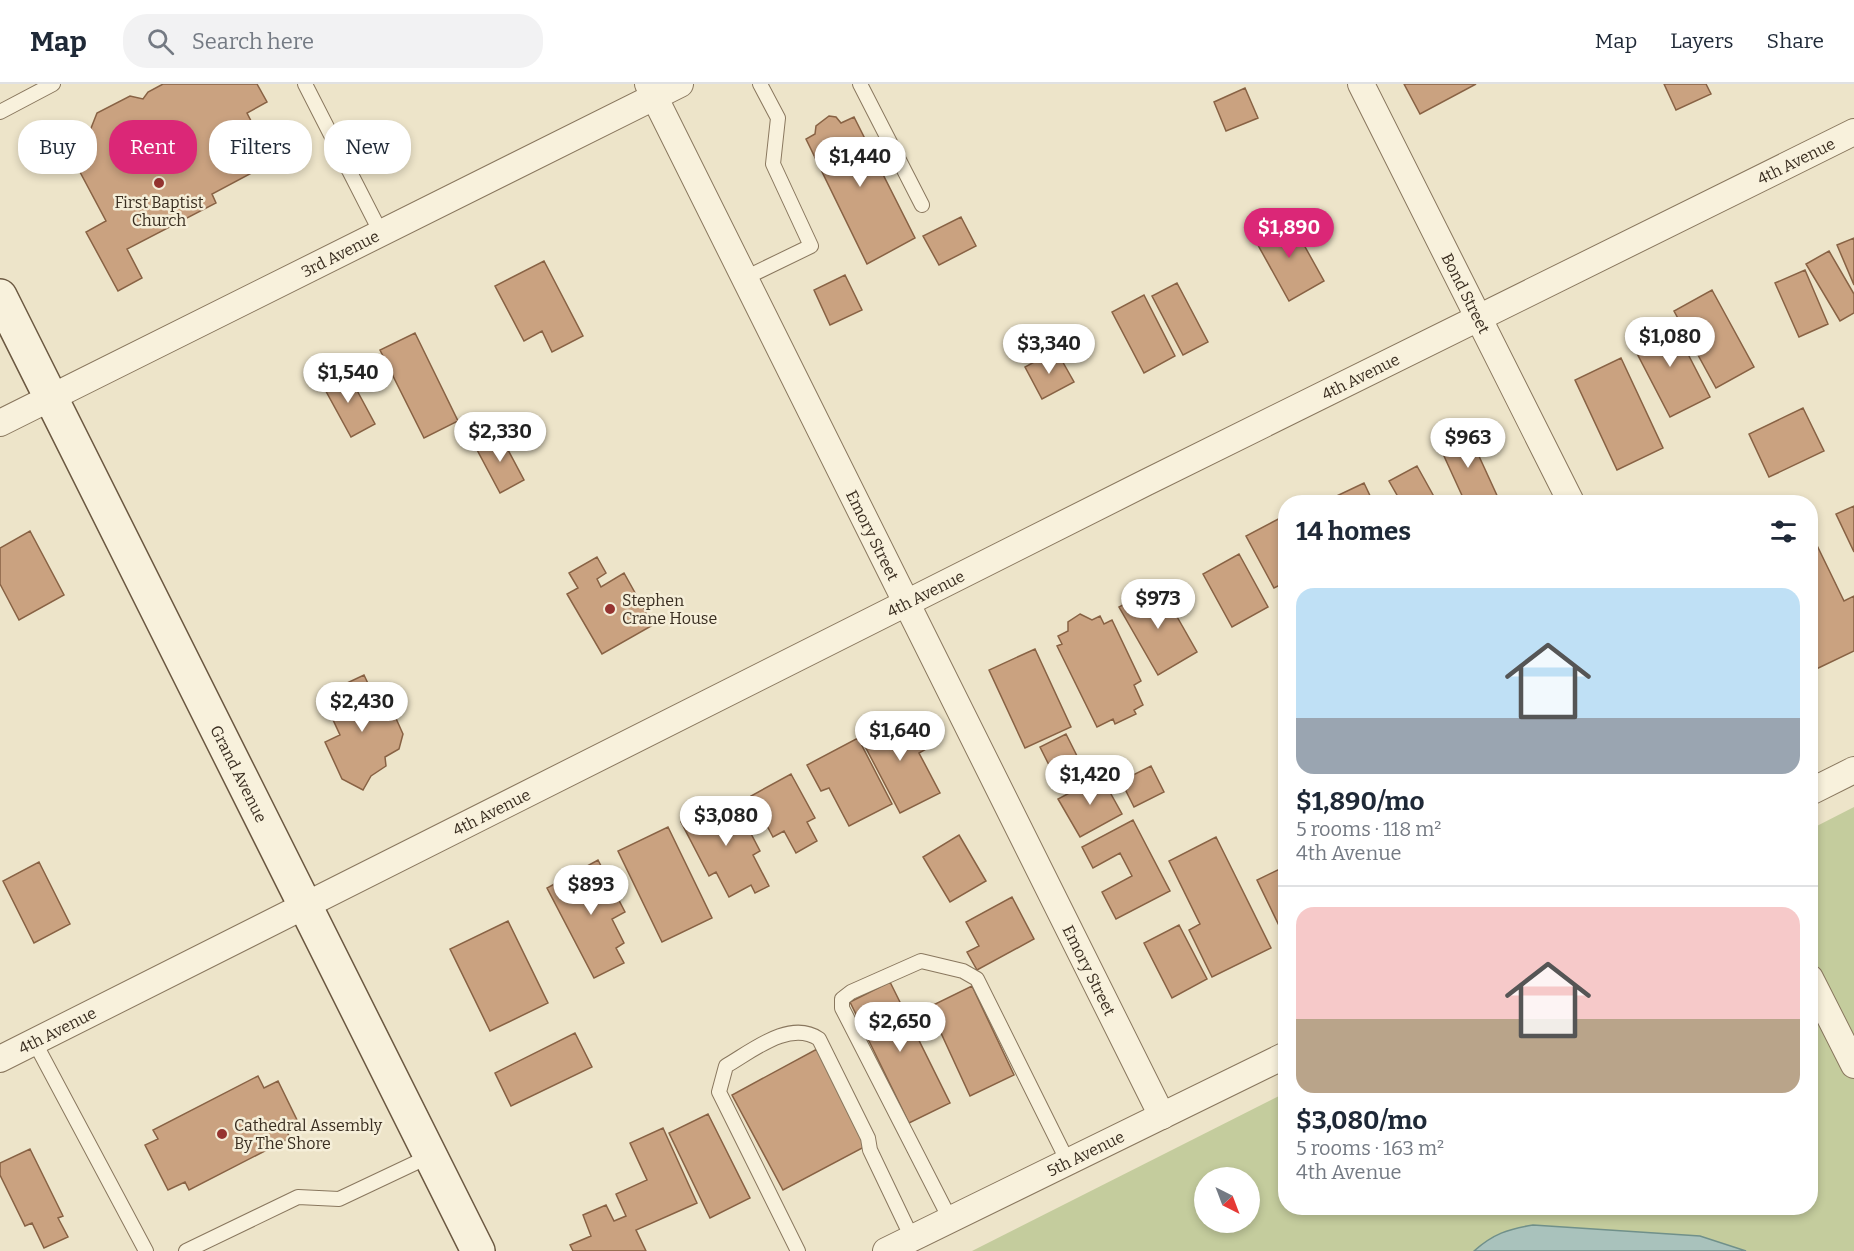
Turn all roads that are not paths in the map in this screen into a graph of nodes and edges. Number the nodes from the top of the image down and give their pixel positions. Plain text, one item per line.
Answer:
1 (53, 84) edge
2 (305, 84) edge
3 (680, 84) edge
4 (760, 84) edge
5 (860, 84) edge
6 (1360, 84) edge
7 (652, 90) edge
8 (0, 112) edge
9 (1854, 132) edge
10 (922, 205) dead end
11 (381, 233) junction
12 (745, 278) junction
13 (0, 296) edge
14 (1479, 320) junction
15 (51, 398) junction
16 (0, 423) edge
17 (1567, 495) edge
18 (909, 604) junction
19 (1854, 770) edge
20 (1818, 788) edge
21 (305, 906) junction
22 (1818, 994) edge
23 (34, 1041) junction
24 (0, 1059) edge
25 (1278, 1059) edge
26 (1854, 1065) edge
27 (1162, 1116) junction
28 (430, 1156) junction
29 (1067, 1160) junction
30 (950, 1219) junction
31 (912, 1238) junction
32 (146, 1251) edge
33 (186, 1251) edge
34 (478, 1251) edge
35 (798, 1251) edge
36 (886, 1251) edge

1 - 8 lane
2 - 11 lane
3 - 7 street, 3rd Avenue
4 - 12 lane
5 - 10 lane
6 - 14 street, Bond Street
7 - 11 street, 3rd Avenue
7 - 12 street, Emory Street
9 - 14 street, 4th Avenue
11 - 15 street, 3rd Avenue
12 - 18 street, Emory Street
13 - 15 street, Grand Avenue
14 - 17 street, Bond Street
14 - 18 street, 4th Avenue
15 - 16 street, 3rd Avenue
15 - 21 street, Grand Avenue
18 - 21 street, 4th Avenue
18 - 27 street, Emory Street
19 - 20 street
21 - 23 street, 4th Avenue
21 - 28 street, Grand Avenue
22 - 26 street
23 - 24 street, 4th Avenue
23 - 32 lane
25 - 27 street, 5th Avenue
27 - 29 street, 5th Avenue
28 - 33 lane
28 - 34 street, Grand Avenue
29 - 30 street, 5th Avenue
29 - 30 lane
30 - 31 street, 5th Avenue
31 - 35 lane
31 - 36 street, 5th Avenue

